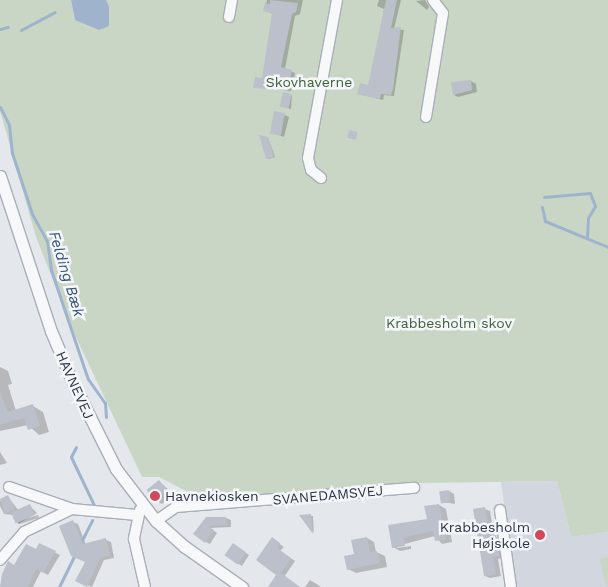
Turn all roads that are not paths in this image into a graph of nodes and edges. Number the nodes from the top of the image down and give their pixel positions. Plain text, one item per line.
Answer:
1 (232, 0) edge
2 (336, 0) edge
3 (433, 0) edge
4 (229, 17) dead end
5 (426, 117) dead end
6 (0, 176) edge
7 (320, 178) dead end
8 (9, 487) dead end
9 (414, 488) dead end
10 (72, 509) junction
11 (139, 510) junction
12 (500, 510) dead end
13 (156, 522) junction
14 (0, 560) edge
15 (145, 587) edge
16 (242, 587) edge
17 (511, 587) edge

1 - 4 street
2 - 7 street
3 - 5 street
6 - 11 street, HAVNEVEJ
8 - 10 street
9 - 13 street, SVANEDAMSVEJ
10 - 11 street
10 - 14 street
11 - 13 street, HAVNEVEJ
11 - 15 street
12 - 17 street
13 - 16 street, HAVNEVEJ

